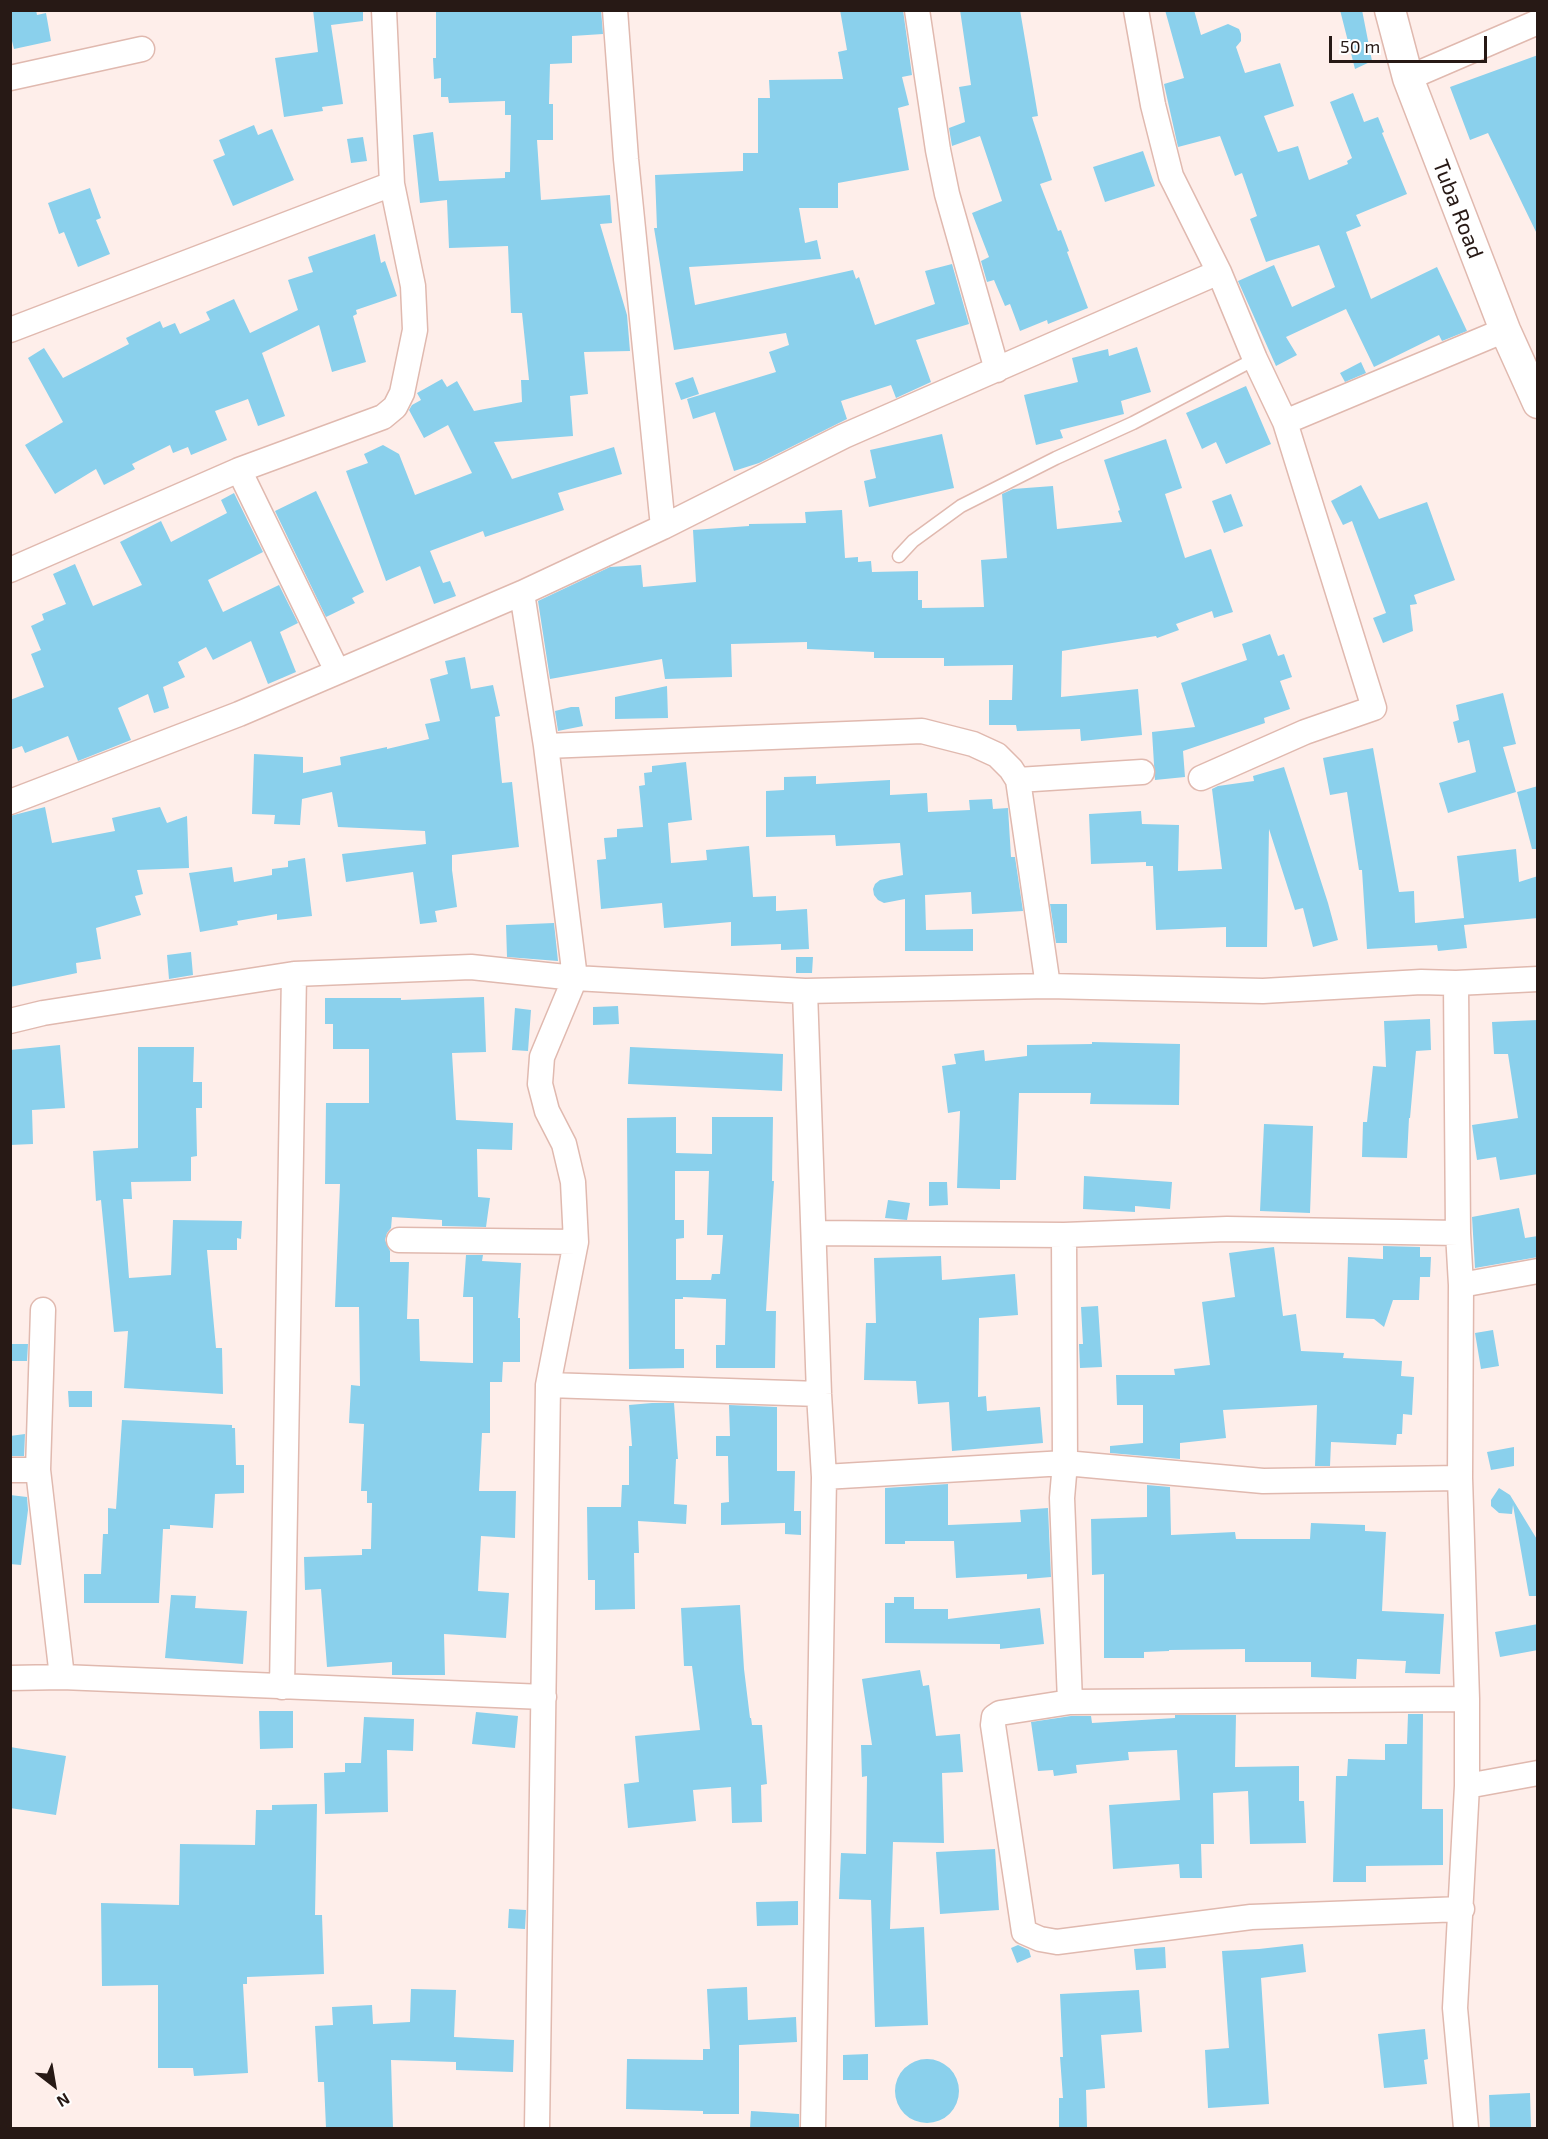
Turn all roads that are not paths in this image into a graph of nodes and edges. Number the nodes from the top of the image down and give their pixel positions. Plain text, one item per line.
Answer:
1 (384, 10) edge
2 (615, 10) edge
3 (917, 10) edge
4 (1136, 10) edge
5 (1390, 10) edge
6 (1538, 22) edge
7 (142, 49) dead end
8 (10, 78) edge
9 (1408, 78) junction
10 (392, 184) junction
11 (1219, 272) junction
12 (10, 330) edge
13 (1504, 330) junction
14 (1255, 359) junction
15 (997, 370) junction
16 (1538, 403) edge
17 (1285, 422) junction
18 (239, 470) junction
19 (663, 527) junction
20 (899, 556) dead end
21 (10, 570) edge
22 (522, 593) junction
23 (338, 671) junction
24 (546, 746) junction
25 (1142, 772) dead end
26 (1201, 778) dead end
27 (1018, 780) junction
28 (10, 802) edge
29 (294, 974) junction
30 (575, 978) junction
31 (1538, 979) edge
32 (1456, 983) junction
33 (1048, 986) junction
34 (805, 991) junction
35 (10, 1021) edge
36 (814, 1233) junction
37 (1458, 1233) junction
38 (1064, 1235) junction
39 (399, 1240) dead end
40 (576, 1242) junction
41 (1538, 1271) edge
42 (1461, 1285) junction
43 (43, 1310) dead end
44 (548, 1385) junction
45 (819, 1394) junction
46 (1065, 1463) junction
47 (10, 1470) edge
48 (38, 1470) junction
49 (824, 1477) junction
50 (1460, 1478) junction
51 (62, 1677) junction
52 (10, 1678) edge
53 (282, 1686) junction
54 (544, 1697) junction
55 (1467, 1699) junction
56 (1070, 1701) junction
57 (1538, 1773) edge
58 (1467, 1786) junction
59 (1462, 1909) junction
60 (537, 2128) edge
61 (813, 2128) edge
62 (1466, 2128) edge

1 - 10 street
2 - 19 street
3 - 15 street
4 - 11 street
5 - 9 street, Tuba Road
6 - 9 street
7 - 8 street
9 - 13 street, Tuba Road
10 - 12 street
10 - 18 street
11 - 14 street
11 - 15 street
13 - 16 street, Tuba Road
13 - 17 street
14 - 17 street
14 - 20 lane
15 - 19 street
17 - 26 street
18 - 21 street
18 - 23 street
19 - 22 street
22 - 23 street
22 - 24 street
23 - 28 street
24 - 27 street
24 - 30 street
25 - 27 street
27 - 33 street
29 - 30 street
29 - 35 street
29 - 53 street
30 - 34 street
30 - 40 street
31 - 32 street
32 - 33 street
32 - 37 street
33 - 34 street
34 - 36 street
36 - 38 street
36 - 45 street
37 - 38 street
37 - 42 street
38 - 46 street
39 - 40 street
40 - 44 street
41 - 42 street
42 - 50 street
43 - 48 street
44 - 45 street
44 - 54 street
45 - 49 street
46 - 49 street
46 - 50 street
46 - 56 street
47 - 48 street
48 - 51 street
49 - 61 street
50 - 55 street
51 - 52 street
51 - 53 street
53 - 54 street
54 - 60 street
55 - 56 street
55 - 58 street
56 - 59 street
57 - 58 street
58 - 59 street
59 - 62 street

